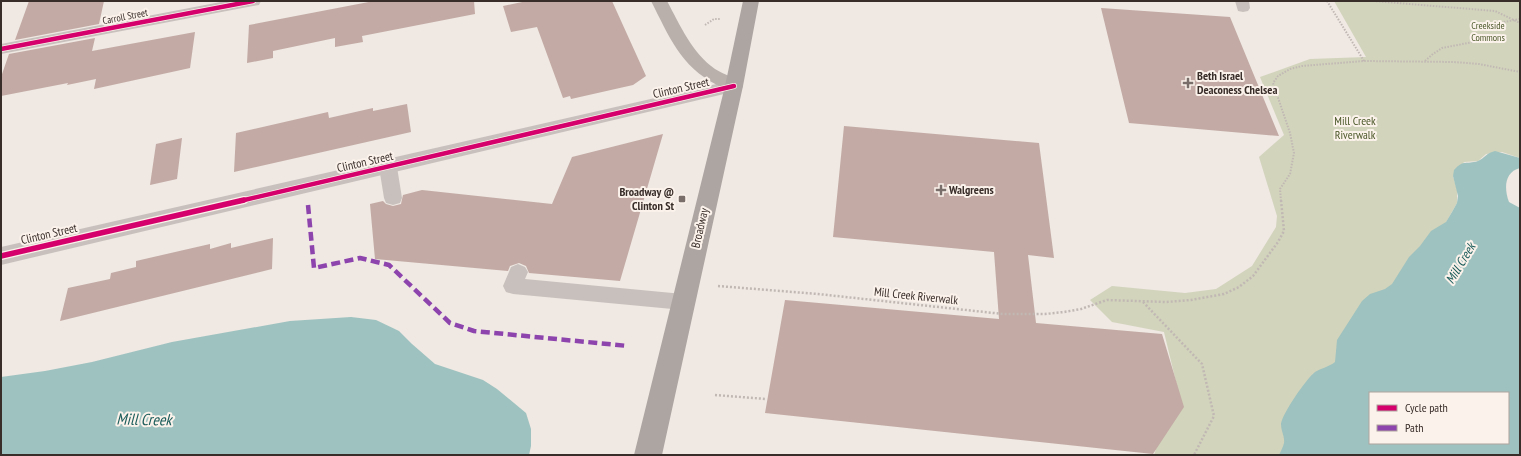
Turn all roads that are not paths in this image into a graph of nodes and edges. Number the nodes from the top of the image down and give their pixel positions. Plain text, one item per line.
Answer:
1 (253, 1) edge
2 (659, 1) edge
3 (751, 1) edge
4 (1, 49) edge
5 (734, 86) junction
6 (395, 166) junction
7 (393, 198) dead end
8 (1, 256) edge
9 (518, 272) dead end
10 (685, 293) junction
11 (648, 455) edge

1 - 4 street, Carroll Street
2 - 5 main road
3 - 5 main road, Broadway
5 - 6 street, Clinton Street
5 - 10 main road, Broadway
6 - 7 lane
6 - 8 street, Clinton Street
9 - 10 lane
10 - 11 main road, Broadway

